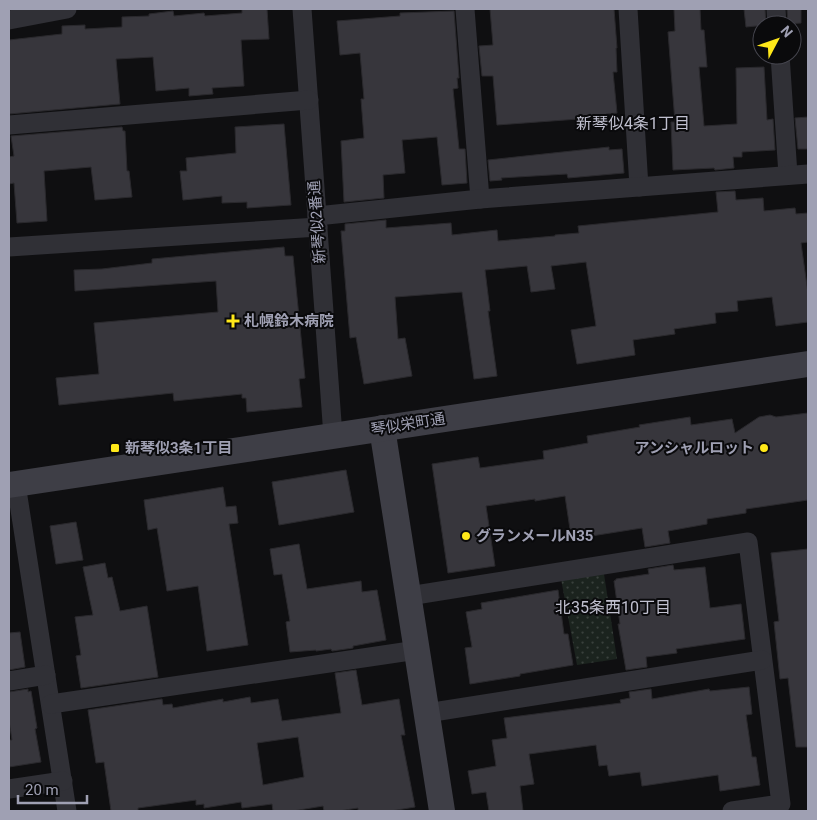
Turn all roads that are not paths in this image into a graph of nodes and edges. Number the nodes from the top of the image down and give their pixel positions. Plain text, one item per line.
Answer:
1 (67, 9) edge
2 (302, 9) edge
3 (465, 9) edge
4 (628, 9) edge
5 (9, 20) edge
6 (781, 65) edge
7 (308, 100) junction
8 (9, 125) edge
9 (808, 174) edge
10 (788, 175) junction
11 (639, 187) junction
12 (480, 200) junction
13 (317, 221) junction
14 (9, 247) edge
15 (808, 364) edge
16 (382, 428) junction
17 (333, 436) junction
18 (12, 485) edge
19 (409, 596) junction
20 (417, 650) junction
21 (762, 660) junction
22 (46, 675) junction
23 (9, 681) edge
24 (51, 704) junction
25 (427, 713) junction
26 (63, 781) junction
27 (9, 789) edge
28 (744, 810) edge
29 (67, 811) edge
30 (442, 811) edge

1 - 5 street
2 - 7 street, 新琴似2番通
3 - 12 street
4 - 11 street
6 - 10 street
7 - 8 street
7 - 13 street, 新琴似2番通
9 - 10 street
10 - 11 street
11 - 12 street
12 - 13 street
13 - 14 street
13 - 17 street, 新琴似2番通
15 - 16 main road, 琴似栄町通
16 - 17 main road, 琴似栄町通
16 - 19 main road
17 - 18 main road, 琴似栄町通
18 - 22 street
19 - 20 main road
19 - 21 street
20 - 24 street
20 - 25 main road
21 - 25 street
21 - 28 street
22 - 23 street
22 - 24 street
24 - 26 street
25 - 30 main road
26 - 27 street
26 - 29 street

